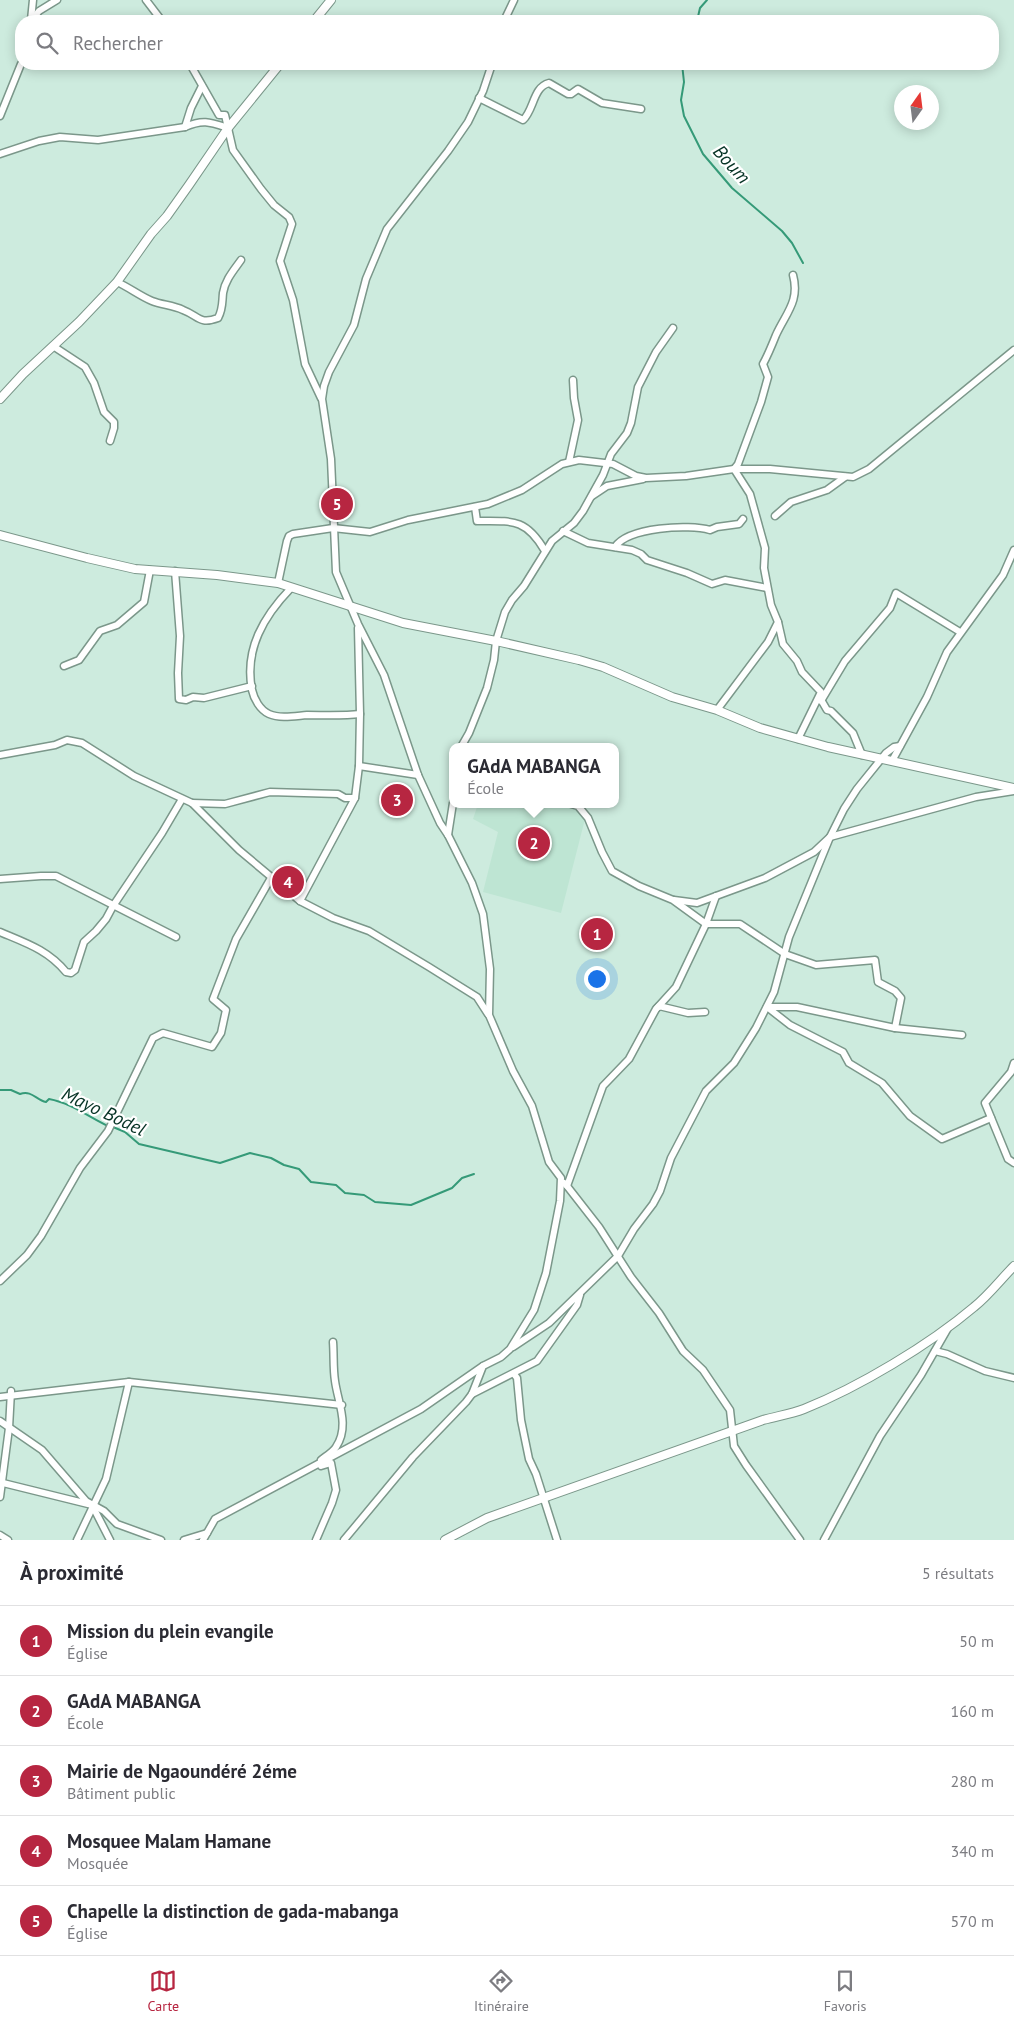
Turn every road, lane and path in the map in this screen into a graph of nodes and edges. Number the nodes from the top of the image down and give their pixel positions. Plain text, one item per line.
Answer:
1 (33, 0) edge
2 (57, 0) edge
3 (146, 0) edge
4 (331, 0) edge
5 (514, 0) edge
6 (32, 15) edge
7 (36, 15) edge
8 (157, 15) edge
9 (319, 15) edge
10 (507, 15) edge
11 (19, 70) edge
12 (193, 70) edge
13 (275, 70) edge
14 (490, 70) edge
15 (202, 86) junction
16 (480, 98) junction
17 (641, 109) dead end
18 (0, 116) edge
19 (185, 127) junction
20 (228, 128) junction
21 (0, 154) edge
22 (241, 260) dead end
23 (793, 275) dead end
24 (117, 282) junction
25 (673, 328) dead end
26 (53, 346) junction
27 (1014, 350) edge
28 (573, 380) dead end
29 (0, 399) edge
30 (322, 399) junction
31 (110, 441) dead end
32 (569, 462) junction
33 (608, 463) junction
34 (734, 468) junction
35 (845, 477) junction
36 (646, 478) junction
37 (591, 497) junction
38 (475, 507) junction
39 (775, 516) dead end
40 (743, 519) dead end
41 (333, 528) junction
42 (564, 531) junction
43 (0, 535) edge
44 (615, 547) junction
45 (1014, 550) edge
46 (545, 551) junction
47 (150, 570) junction
48 (175, 571) junction
49 (278, 583) junction
50 (292, 588) junction
51 (767, 588) junction
52 (351, 607) junction
53 (778, 622) junction
54 (358, 624) junction
55 (960, 632) junction
56 (496, 641) junction
57 (64, 666) dead end
58 (252, 686) junction
59 (821, 699) junction
60 (717, 710) junction
61 (360, 714) junction
62 (798, 738) junction
63 (463, 743) edge
64 (900, 746) junction
65 (862, 754) junction
66 (0, 755) edge
67 (882, 759) junction
68 (892, 761) junction
69 (358, 766) junction
70 (418, 775) junction
71 (1014, 790) edge
72 (355, 798) junction
73 (182, 799) junction
74 (192, 803) junction
75 (452, 808) edge
76 (580, 808) edge
77 (448, 836) junction
78 (830, 837) junction
79 (271, 878) junction
80 (0, 879) edge
81 (716, 896) junction
82 (673, 900) junction
83 (300, 901) junction
84 (113, 906) junction
85 (706, 924) junction
86 (0, 932) edge
87 (176, 937) dead end
88 (785, 954) junction
89 (767, 1007) junction
90 (656, 1009) junction
91 (705, 1012) dead end
92 (489, 1015) junction
93 (895, 1028) junction
94 (962, 1035) dead end
95 (1014, 1063) edge
96 (991, 1118) junction
97 (1014, 1163) edge
98 (561, 1178) junction
99 (567, 1186) junction
100 (618, 1256) junction
101 (1014, 1266) edge
102 (1010, 1273) edge
103 (0, 1281) edge
104 (580, 1294) junction
105 (950, 1325) junction
106 (333, 1342) dead end
107 (510, 1349) junction
108 (935, 1351) junction
109 (483, 1366) junction
110 (514, 1374) junction
111 (1014, 1378) edge
112 (129, 1382) junction
113 (11, 1394) junction
114 (472, 1394) junction
115 (0, 1397) edge
116 (342, 1405) junction
117 (0, 1421) edge
118 (9, 1428) junction
119 (732, 1431) junction
120 (311, 1469) junction
121 (2, 1483) junction
122 (0, 1497) edge
123 (543, 1500) junction
124 (92, 1505) junction
125 (207, 1533) junction
126 (0, 1535) edge
127 (8, 1540) edge
128 (77, 1540) edge
129 (110, 1540) edge
130 (161, 1540) edge
131 (184, 1540) edge
132 (203, 1540) edge
133 (316, 1540) edge
134 (344, 1540) edge
135 (445, 1540) edge
136 (557, 1540) edge
137 (800, 1540) edge
138 (824, 1540) edge

1 - 6 street
2 - 7 street
3 - 8 street
4 - 9 street
5 - 10 street
11 - 18 street
12 - 15 street
13 - 20 street
14 - 16 street
15 - 19 street
15 - 20 street
16 - 17 street
16 - 30 street
19 - 20 street
19 - 21 street
20 - 24 street
20 - 30 street
22 - 24 street
23 - 34 street
24 - 26 street
25 - 33 street
26 - 29 street
26 - 31 street
27 - 35 street
28 - 32 street
30 - 41 street
32 - 33 street
32 - 38 street
33 - 36 street
33 - 37 street
34 - 35 street
34 - 36 street
34 - 51 street
35 - 39 street
36 - 37 street
37 - 42 street
38 - 41 street
38 - 46 street
40 - 44 street
41 - 49 street
41 - 52 street
42 - 44 street
42 - 46 street
43 - 47 street
44 - 51 street
45 - 55 street
46 - 56 street
47 - 48 street
47 - 57 street
48 - 49 street
48 - 58 street
49 - 50 street
50 - 52 street
50 - 58 street
51 - 53 street
52 - 54 street
52 - 56 street
53 - 59 street
53 - 60 street
54 - 61 street
54 - 70 street
55 - 59 street
55 - 64 street
56 - 60 street
56 - 63 street
58 - 61 street
59 - 62 street
59 - 65 street
60 - 62 street
61 - 69 street
62 - 65 street
64 - 67 street
64 - 68 street
65 - 67 street
66 - 73 street
67 - 68 street
67 - 78 street
68 - 71 street
69 - 70 street
69 - 72 street
70 - 77 street
71 - 78 street
72 - 74 street
72 - 83 street
73 - 74 street
73 - 84 street
74 - 79 street
75 - 77 street
76 - 82 street
77 - 92 street
78 - 81 street
78 - 88 street
79 - 83 street
79 - 103 street
80 - 84 street
81 - 82 street
81 - 85 street
82 - 85 street
83 - 92 street
84 - 86 street
84 - 87 street
85 - 88 street
85 - 90 street
88 - 89 street
88 - 93 street
89 - 93 street
89 - 96 street
89 - 100 street
90 - 91 street
90 - 99 street
92 - 98 street
93 - 94 street
95 - 96 street
96 - 97 street
98 - 99 street
98 - 107 street
99 - 100 street
100 - 104 street
100 - 119 street
101 - 102 street
102 - 105 street
104 - 107 street
104 - 110 street
105 - 108 street
105 - 119 street
106 - 116 street
107 - 109 street
108 - 111 street
108 - 138 street
109 - 114 street
109 - 120 street
110 - 114 street
110 - 123 street
112 - 113 street
112 - 116 street
112 - 124 street
113 - 115 street
113 - 118 street
114 - 134 street
116 - 120 street
117 - 118 street
118 - 121 street
118 - 124 street
119 - 123 street
119 - 137 street
120 - 125 street
120 - 133 street
121 - 122 street
121 - 124 street
123 - 135 street
123 - 136 street
124 - 128 street
124 - 129 street
124 - 130 street
125 - 131 street
125 - 132 street
126 - 127 street

